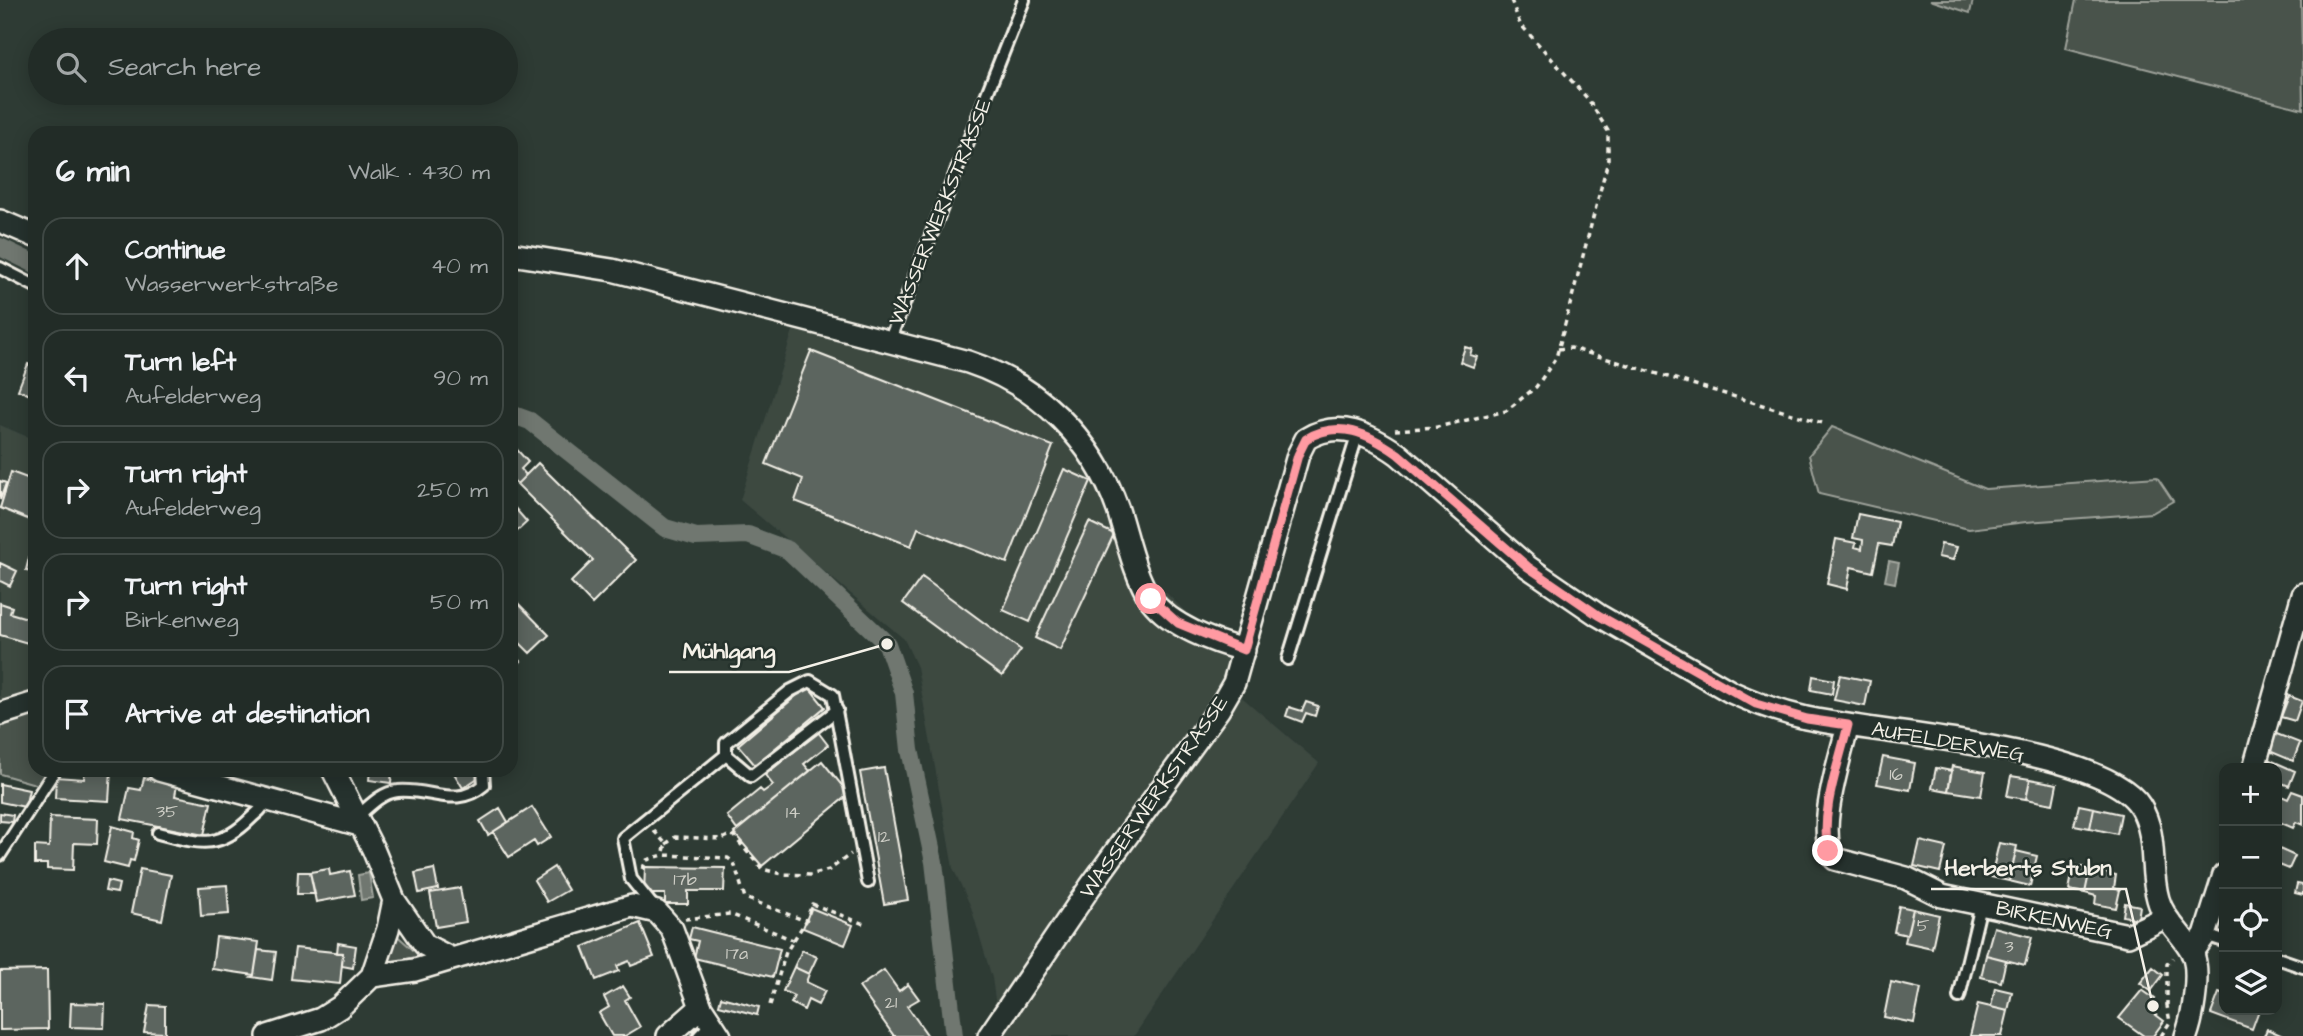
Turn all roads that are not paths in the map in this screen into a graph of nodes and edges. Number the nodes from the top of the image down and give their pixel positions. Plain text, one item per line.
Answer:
1 (1024, 0) edge
2 (0, 221) edge
3 (28, 233) edge
4 (518, 255) edge
5 (0, 268) edge
6 (28, 282) edge
7 (888, 344) junction
8 (1358, 433) junction
9 (2303, 594) edge
10 (1244, 650) junction
11 (1288, 659) dead end
12 (28, 705) edge
13 (837, 710) junction
14 (0, 714) edge
15 (1848, 725) junction
16 (726, 755) junction
17 (2255, 763) edge
18 (50, 777) edge
19 (184, 777) edge
20 (336, 777) edge
21 (483, 777) edge
22 (264, 800) junction
23 (358, 821) junction
24 (158, 833) dead end
25 (0, 855) edge
26 (868, 882) dead end
27 (2220, 889) edge
28 (394, 900) junction
29 (1981, 905) junction
30 (661, 917) junction
31 (2164, 918) junction
32 (2202, 944) edge
33 (452, 959) junction
34 (2282, 960) edge
35 (2303, 967) edge
36 (372, 976) junction
37 (1959, 997) dead end
38 (708, 1025) edge
39 (268, 1036) edge
40 (668, 1036) edge
41 (989, 1036) edge
42 (2186, 1036) edge

1 - 7 lane, WASSERWERKSTRASSE
2 - 3 street
4 - 7 street
5 - 6 lane
7 - 10 street, WASSERWERKSTRASSE
8 - 10 street, AUFELDERWEG
8 - 11 lane
8 - 15 street, AUFELDERWEG
9 - 17 street
10 - 41 street, WASSERWERKSTRASSE
12 - 14 street
13 - 16 lane
13 - 16 lane
13 - 26 lane
15 - 29 street, BIRKENWEG
15 - 31 street, AUFELDERWEG
16 - 30 lane
18 - 25 lane
19 - 22 street
20 - 23 street
21 - 23 lane
22 - 23 street
22 - 24 lane
23 - 28 street
27 - 32 street
28 - 33 street
28 - 36 street
29 - 31 street, BIRKENWEG
29 - 37 lane, BIRKENWEG
30 - 33 street
30 - 38 street
31 - 32 street, AUFELDERWEG
32 - 42 street
33 - 36 street
34 - 35 lane
36 - 39 street
38 - 40 street

